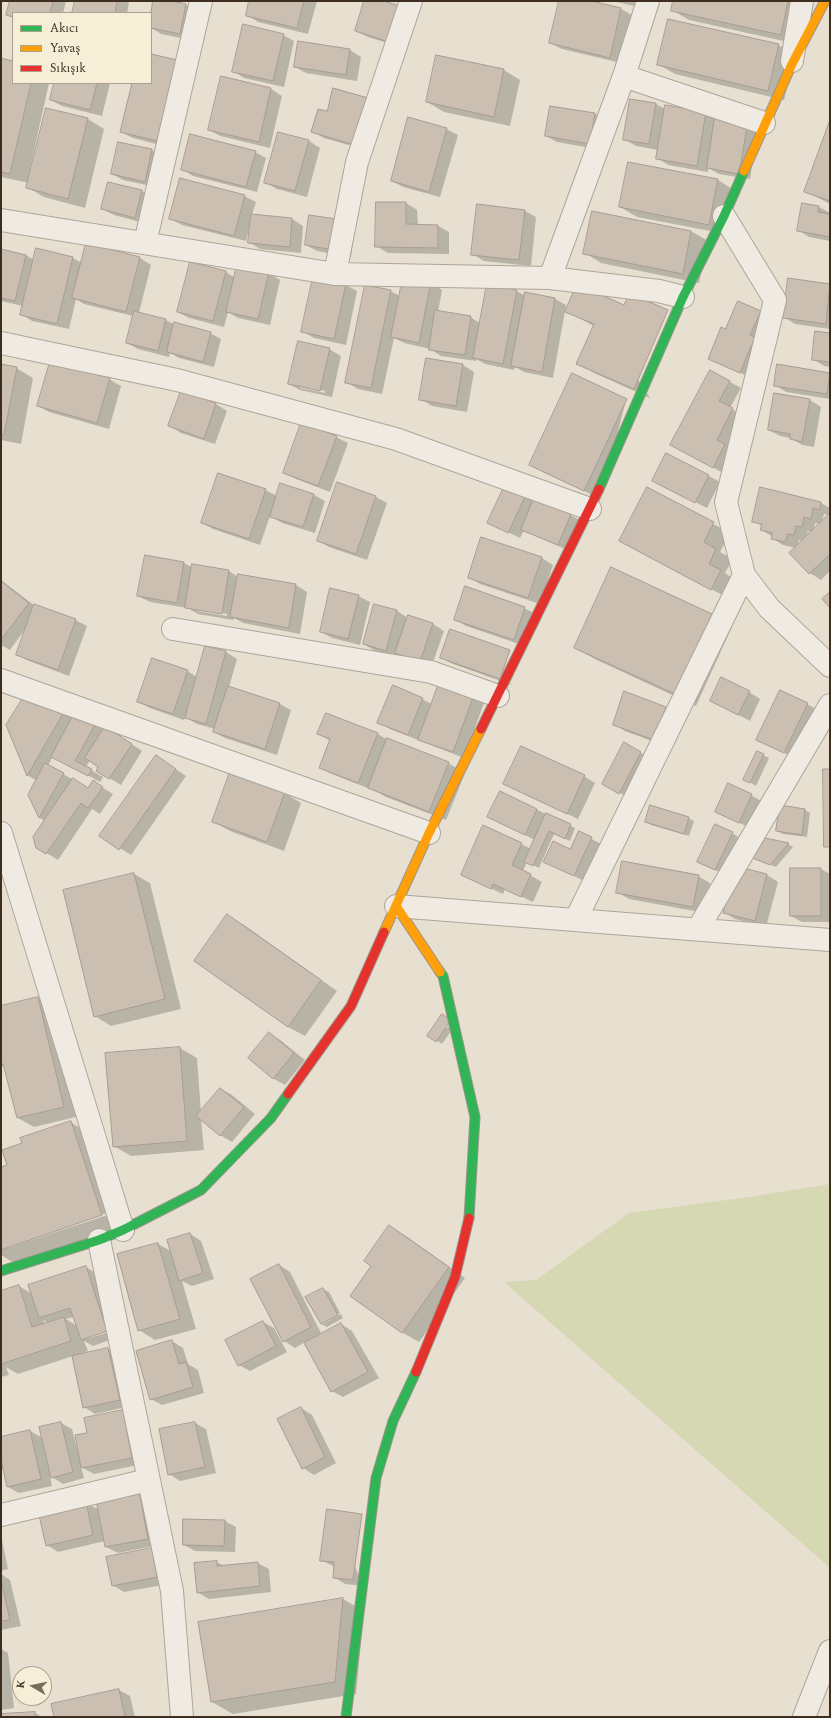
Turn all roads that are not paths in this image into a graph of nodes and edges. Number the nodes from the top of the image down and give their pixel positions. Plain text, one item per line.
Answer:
1 (201, 1) edge
2 (410, 1) edge
3 (648, 1) edge
4 (802, 1) edge
5 (825, 1) edge
6 (792, 64) junction
7 (624, 76) junction
8 (764, 123) junction
9 (724, 216) junction
10 (1, 220) edge
11 (145, 243) junction
12 (335, 274) junction
13 (550, 278) junction
14 (682, 297) junction
15 (1, 343) edge
16 (590, 509) junction
17 (744, 575) junction
18 (174, 629) dead end
19 (830, 666) edge
20 (1, 680) edge
21 (498, 696) junction
22 (830, 704) edge
23 (1, 833) edge
24 (429, 833) junction
25 (396, 906) junction
26 (576, 919) junction
27 (698, 929) junction
28 (830, 940) edge
29 (123, 1230) junction
30 (99, 1240) junction
31 (1, 1271) edge
32 (148, 1480) junction
33 (1, 1515) edge
34 (830, 1651) edge
35 (182, 1717) edge
36 (346, 1717) edge
37 (804, 1717) edge

1 - 11 street
2 - 12 street
3 - 7 street
4 - 6 street
5 - 6 street
6 - 8 street
7 - 8 street
7 - 13 street
8 - 9 street
9 - 14 street
9 - 17 street
10 - 11 street
11 - 12 street
12 - 13 street
13 - 14 street
14 - 16 street
15 - 16 street
16 - 21 street
17 - 19 street
17 - 26 street
18 - 21 street
20 - 24 street
21 - 24 street
22 - 27 street
23 - 29 street
24 - 25 street
25 - 26 street
25 - 29 street
25 - 36 street
26 - 27 street
27 - 28 street
29 - 30 street
30 - 31 street
30 - 32 street
32 - 33 street
32 - 35 street
34 - 37 street

